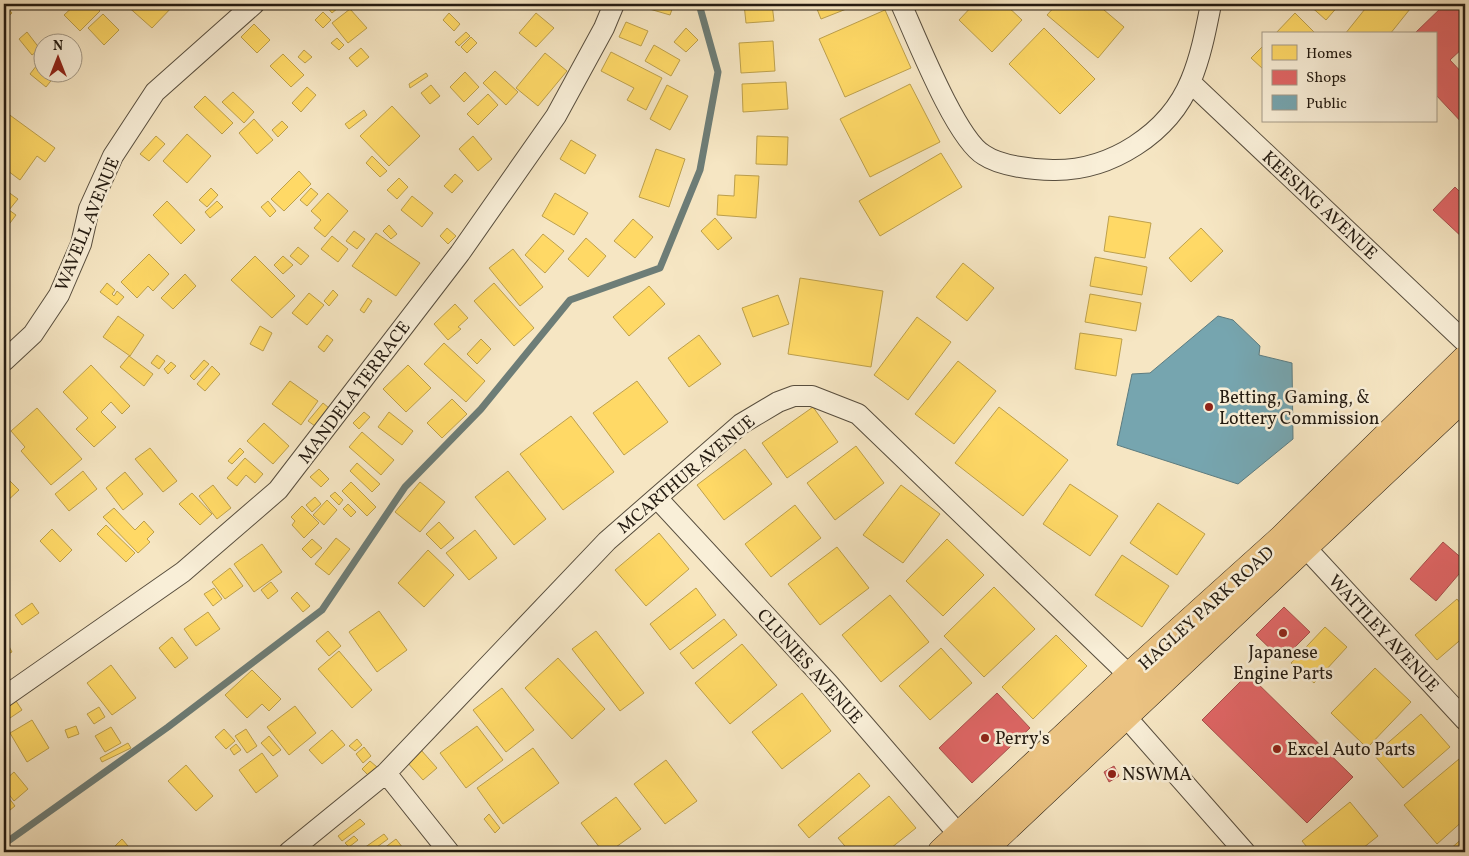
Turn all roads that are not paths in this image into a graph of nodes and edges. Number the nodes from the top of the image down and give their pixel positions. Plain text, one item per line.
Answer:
1 (254, 4) edge
2 (614, 4) edge
3 (901, 4) edge
4 (1212, 4) edge
5 (1190, 82) junction
6 (1465, 342) edge
7 (1465, 360) edge
8 (4, 361) edge
9 (1465, 395) edge
10 (657, 498) junction
11 (1304, 546) junction
12 (1130, 676) junction
13 (4, 697) edge
14 (1126, 717) junction
15 (1465, 720) edge
16 (386, 773) junction
17 (961, 847) edge
18 (289, 852) edge
19 (449, 852) edge
20 (1246, 852) edge

1 - 8 street, WAVELL AVENUE
2 - 13 street, MANDELA TERRACE
3 - 5 street
4 - 5 street
5 - 6 street, KEESING AVENUE
7 - 12 main road, HAGLEY PARK ROAD
9 - 11 main road, HAGLEY PARK ROAD
10 - 12 street, MCARTHUR AVENUE
10 - 16 street, MCARTHUR AVENUE
10 - 17 street, CLUNIES AVENUE
11 - 14 main road, HAGLEY PARK ROAD
11 - 15 street, WATTLEY AVENUE
12 - 17 main road, HAGLEY PARK ROAD
14 - 17 main road, HAGLEY PARK ROAD
14 - 20 street
16 - 18 street, MCARTHUR AVENUE
16 - 19 street

